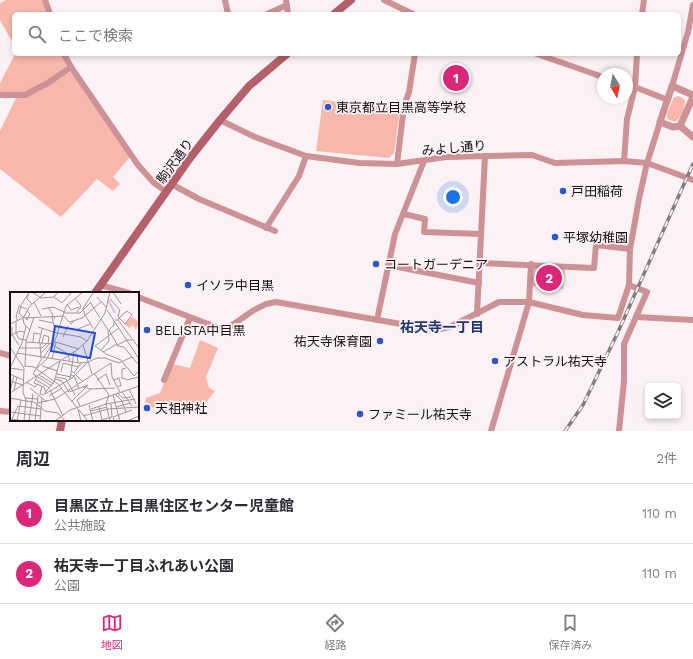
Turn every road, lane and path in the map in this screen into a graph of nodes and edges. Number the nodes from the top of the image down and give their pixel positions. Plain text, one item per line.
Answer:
1 (45, 0) edge
2 (225, 0) edge
3 (351, 0) edge
4 (384, 0) edge
5 (644, 0) edge
6 (287, 2) edge
7 (693, 5) edge
8 (49, 12) edge
9 (228, 12) edge
10 (270, 12) edge
11 (288, 12) edge
12 (336, 12) edge
13 (409, 12) edge
14 (642, 12) edge
15 (65, 56) edge
16 (285, 56) edge
17 (415, 56) edge
18 (552, 56) edge
19 (637, 56) edge
20 (681, 56) edge
21 (681, 56) edge
22 (71, 67) junction
23 (597, 74) edge
24 (672, 86) junction
25 (635, 87) junction
26 (0, 95) edge
27 (693, 96) edge
28 (668, 100) junction
29 (220, 120) junction
30 (660, 122) junction
31 (680, 126) junction
32 (693, 137) edge
33 (306, 156) junction
34 (485, 156) junction
35 (624, 160) junction
36 (424, 161) junction
37 (647, 163) junction
38 (397, 164) junction
39 (693, 180) edge
40 (173, 185) junction
41 (167, 192) junction
42 (404, 214) junction
43 (266, 228) junction
44 (275, 231) dead end
45 (481, 234) junction
46 (630, 249) junction
47 (480, 263) junction
48 (531, 264) junction
49 (388, 265) junction
50 (479, 282) junction
51 (100, 285) junction
52 (629, 285) junction
53 (96, 292) edge
54 (125, 292) edge
55 (141, 297) edge
56 (529, 302) junction
57 (477, 314) junction
58 (190, 318) junction
59 (636, 318) junction
60 (378, 320) junction
61 (693, 320) edge
62 (0, 353) edge
63 (10, 356) edge
64 (164, 380) dead end
65 (0, 411) edge
66 (10, 412) edge
67 (62, 421) edge
68 (60, 431) edge
69 (491, 431) edge
70 (619, 431) edge

1 - 8 street
2 - 9 street
3 - 12 main road
4 - 13 street
5 - 14 street
6 - 10 street
6 - 11 street
7 - 20 street
15 - 22 street
16 - 29 main road, 駒沢通り
17 - 38 street
18 - 23 street
19 - 25 street
21 - 24 street
22 - 26 street
22 - 41 street
24 - 27 street
24 - 28 street
25 - 28 street
25 - 35 street
27 - 31 street
28 - 30 street
29 - 33 street, みよし通り
29 - 40 main road, 駒沢通り
30 - 31 street
30 - 37 street
31 - 32 street
33 - 38 street, みよし通り
33 - 43 street
34 - 35 street, みよし通り
34 - 36 street, みよし通り
34 - 45 street
35 - 37 street, みよし通り
36 - 38 street, みよし通り
36 - 42 street
37 - 39 street, みよし通り
37 - 46 street
40 - 41 main road, 駒沢通り
40 - 43 street
41 - 51 main road, 駒沢通り
42 - 45 street
42 - 49 street
43 - 44 street
45 - 47 street
46 - 48 street
46 - 52 street
47 - 48 street
47 - 50 street
48 - 56 street
49 - 50 street
49 - 60 street
50 - 57 street
51 - 53 main road, 駒沢通り
51 - 54 street
52 - 56 street
52 - 59 street
55 - 58 street
56 - 57 street
56 - 69 street
57 - 60 street
58 - 60 street
58 - 64 street
59 - 61 street
59 - 70 street
62 - 63 street
65 - 66 street
67 - 68 main road

